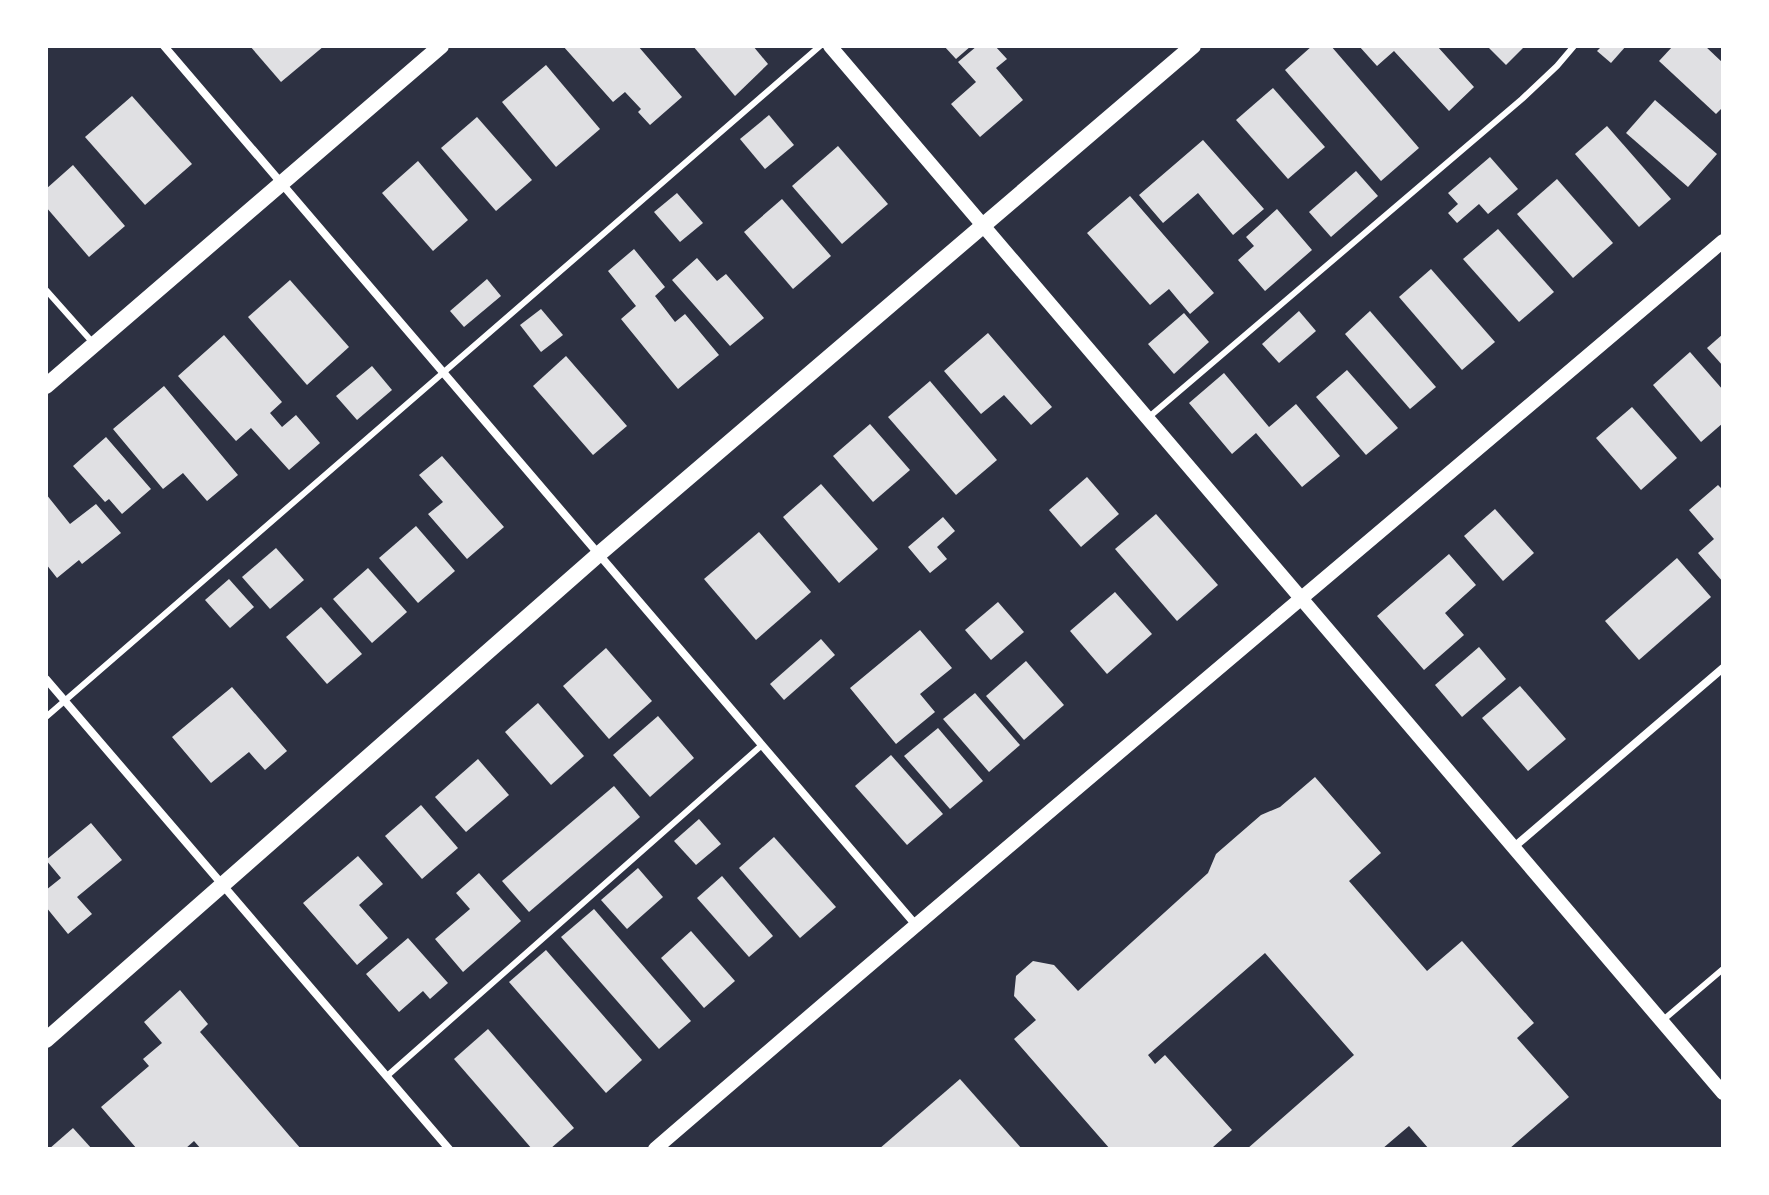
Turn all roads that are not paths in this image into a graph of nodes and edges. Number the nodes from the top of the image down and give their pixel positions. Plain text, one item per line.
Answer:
1 (164, 46) edge
2 (441, 46) edge
3 (820, 46) edge
4 (830, 46) edge
5 (1193, 46) edge
6 (1574, 46) edge
7 (281, 183) junction
8 (983, 226) junction
9 (1723, 241) edge
10 (46, 290) edge
11 (94, 344) junction
12 (444, 373) junction
13 (46, 386) edge
14 (1147, 419) junction
15 (599, 554) junction
16 (1303, 599) junction
17 (1723, 668) edge
18 (46, 679) edge
19 (65, 701) junction
20 (46, 717) edge
21 (762, 745) junction
22 (1514, 847) junction
23 (223, 885) junction
24 (915, 924) junction
25 (1723, 969) edge
26 (1662, 1021) junction
27 (46, 1040) edge
28 (387, 1076) junction
29 (1723, 1093) edge
30 (449, 1149) edge
31 (655, 1149) edge

1 - 7 street
2 - 7 main road
3 - 12 lane
4 - 8 street
5 - 8 main road
6 - 14 lane
7 - 11 main road
7 - 12 street
8 - 14 street
8 - 15 main road
9 - 16 street
10 - 11 lane
11 - 13 main road
12 - 15 street
12 - 19 lane
14 - 16 street
15 - 21 street
15 - 23 main road
16 - 22 street
16 - 24 street
17 - 22 street
18 - 19 street
19 - 20 lane
19 - 23 street
21 - 24 street
21 - 28 lane
22 - 26 street
23 - 27 main road
23 - 28 street
24 - 31 street
25 - 26 lane
26 - 29 street
28 - 30 street

